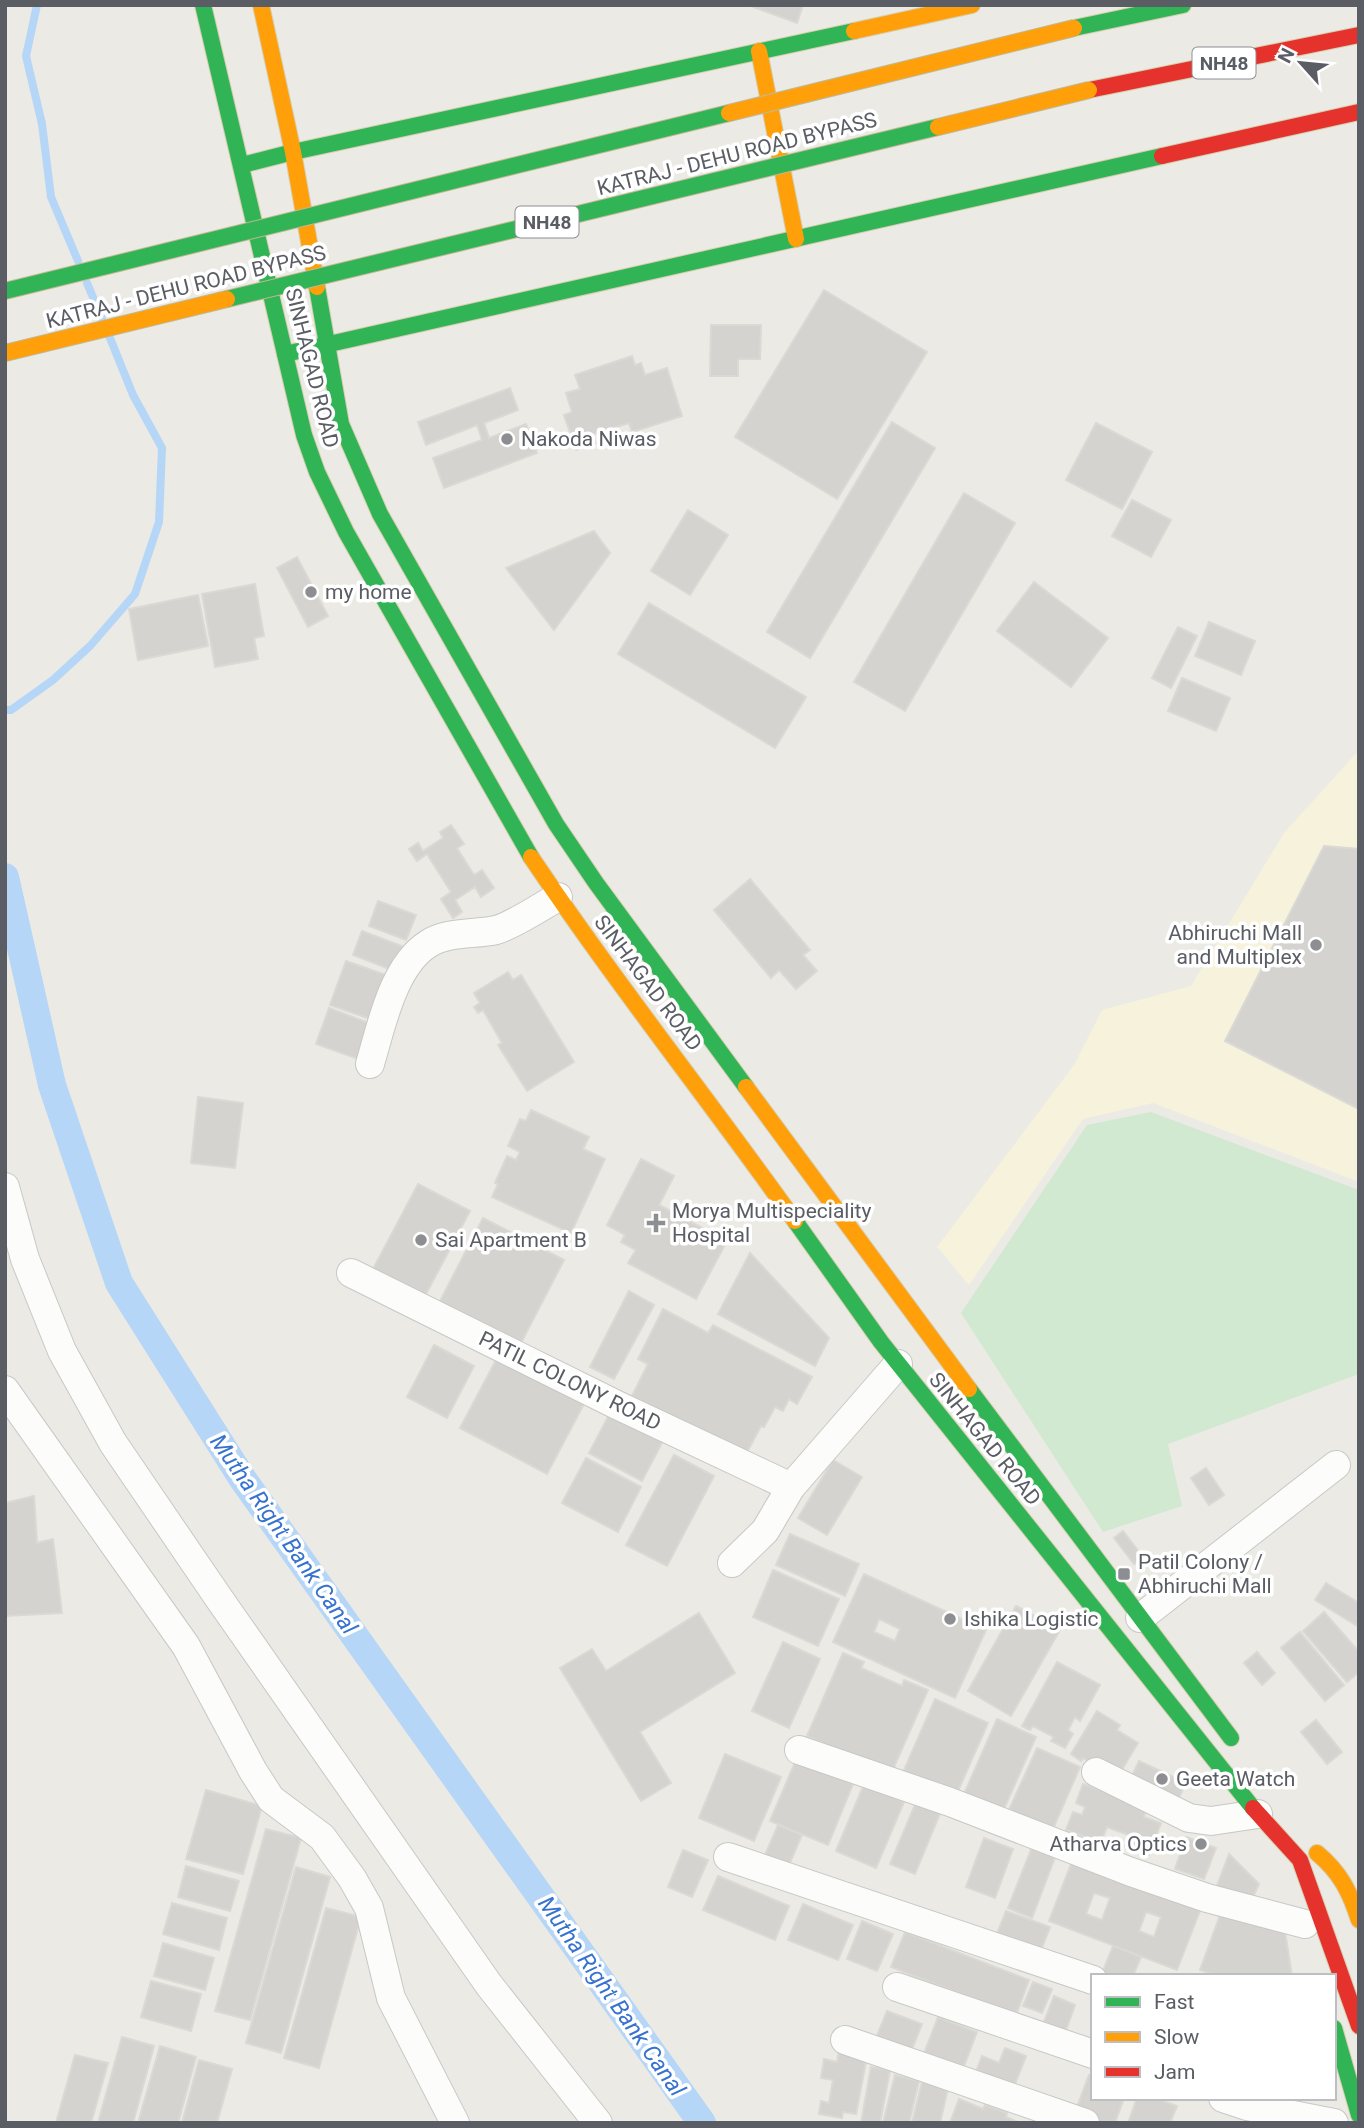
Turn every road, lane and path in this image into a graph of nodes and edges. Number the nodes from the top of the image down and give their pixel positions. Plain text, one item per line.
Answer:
1 (203, 5) edge
2 (261, 5) edge
3 (972, 5) edge
4 (1183, 5) edge
5 (1359, 35) edge
6 (759, 51) junction
7 (1359, 113) edge
8 (293, 152) junction
9 (242, 165) junction
10 (796, 239) junction
11 (5, 290) edge
12 (327, 344) junction
13 (5, 353) edge
14 (285, 354) junction
15 (558, 897) junction
16 (370, 1064) dead end
17 (5, 1187) edge
18 (351, 1273) dead end
19 (898, 1364) junction
20 (5, 1390) edge
21 (1336, 1465) dead end
22 (791, 1487) junction
23 (732, 1563) dead end
24 (1140, 1618) junction
25 (1238, 1746) dead end
26 (799, 1750) dead end
27 (1096, 1772) dead end
28 (1258, 1814) junction
29 (728, 1857) dead end
30 (1330, 1859) edge
31 (1300, 1860) junction
32 (1352, 1922) edge
33 (1306, 1930) joint
34 (1091, 1979) edge
35 (897, 1987) dead end
36 (1359, 2026) edge
37 (845, 2040) dead end
38 (1336, 2041) edge
39 (1091, 2053) edge
40 (1339, 2060) edge
41 (1229, 2100) edge
42 (1359, 2115) edge
43 (455, 2123) edge
44 (598, 2123) edge
45 (1085, 2123) edge
46 (1334, 2123) edge

1 - 9 main road, SINHAGAD ROAD
2 - 8 main road, SINHAGAD ROAD
3 - 6 main road
4 - 11 main road, KATRAJ - DEHU ROAD BYPASS, bridge
5 - 13 main road, KATRAJ - DEHU ROAD BYPASS / NH48, bridge
6 - 8 main road
6 - 10 main road
7 - 10 main road
8 - 9 main road
8 - 12 main road, SINHAGAD ROAD
9 - 14 main road, SINHAGAD ROAD
10 - 12 main road
12 - 14 main road
12 - 24 main road, SINHAGAD ROAD
14 - 15 main road, SINHAGAD ROAD
15 - 16 street
15 - 19 main road, SINHAGAD ROAD
17 - 44 street
18 - 22 street, PATIL COLONY ROAD
19 - 22 street
19 - 28 main road, SINHAGAD ROAD
20 - 43 street
21 - 24 street
22 - 23 street
24 - 25 main road, SINHAGAD ROAD
26 - 33 street
27 - 28 street
28 - 31 main road, SINHAGAD ROAD
29 - 34 street
30 - 32 main road
30 - 32 main road
31 - 33 main road
31 - 36 main road
35 - 39 street
37 - 45 street
38 - 40 main road
40 - 42 main road
41 - 46 street

